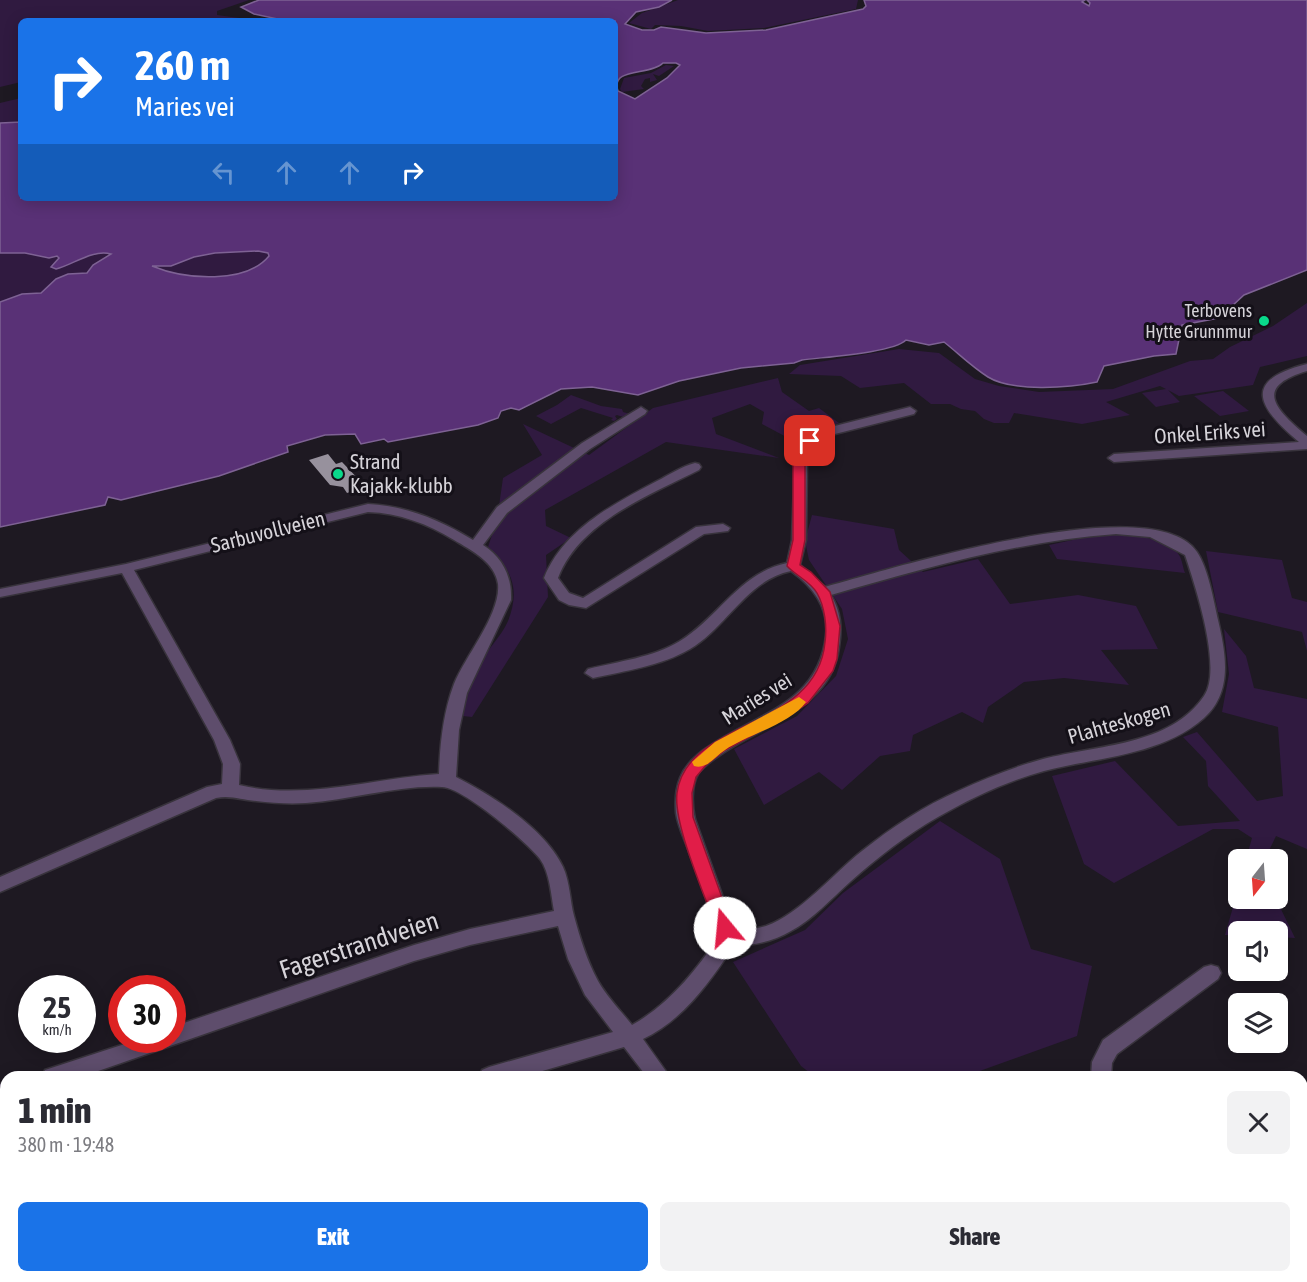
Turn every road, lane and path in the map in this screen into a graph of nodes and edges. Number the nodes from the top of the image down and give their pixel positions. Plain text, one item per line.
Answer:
1 (1307, 367) edge
2 (641, 411) dead end
3 (910, 411) dead end
4 (1307, 443) edge
5 (1114, 458) dead end
6 (694, 466) dead end
7 (723, 528) dead end
8 (476, 544) junction
9 (794, 566) junction
10 (126, 568) junction
11 (824, 592) junction
12 (0, 593) edge
13 (593, 673) dead end
14 (447, 780) junction
15 (229, 789) junction
16 (0, 885) edge
17 (565, 917) junction
18 (727, 940) junction
19 (1211, 974) dead end
20 (186, 1031) edge
21 (628, 1037) junction
22 (124, 1053) edge
23 (70, 1071) edge
24 (510, 1071) edge
25 (655, 1071) edge
26 (1101, 1071) edge

1 - 4 street
2 - 8 street
3 - 9 street
4 - 5 street, Onkel Eriks vei
6 - 7 street
8 - 10 street, Sarbuvollveien
8 - 14 street, Sarbuvollveien
9 - 11 street
9 - 13 street
10 - 12 street, Sarbuvollveien
10 - 15 street
11 - 18 street, Maries vei
11 - 18 street, Plahteskogen
14 - 15 street
14 - 17 street
15 - 16 street
17 - 20 street, Fagerstrandveien
17 - 21 street
18 - 21 street
19 - 26 street
21 - 24 street
21 - 25 street
22 - 23 street

